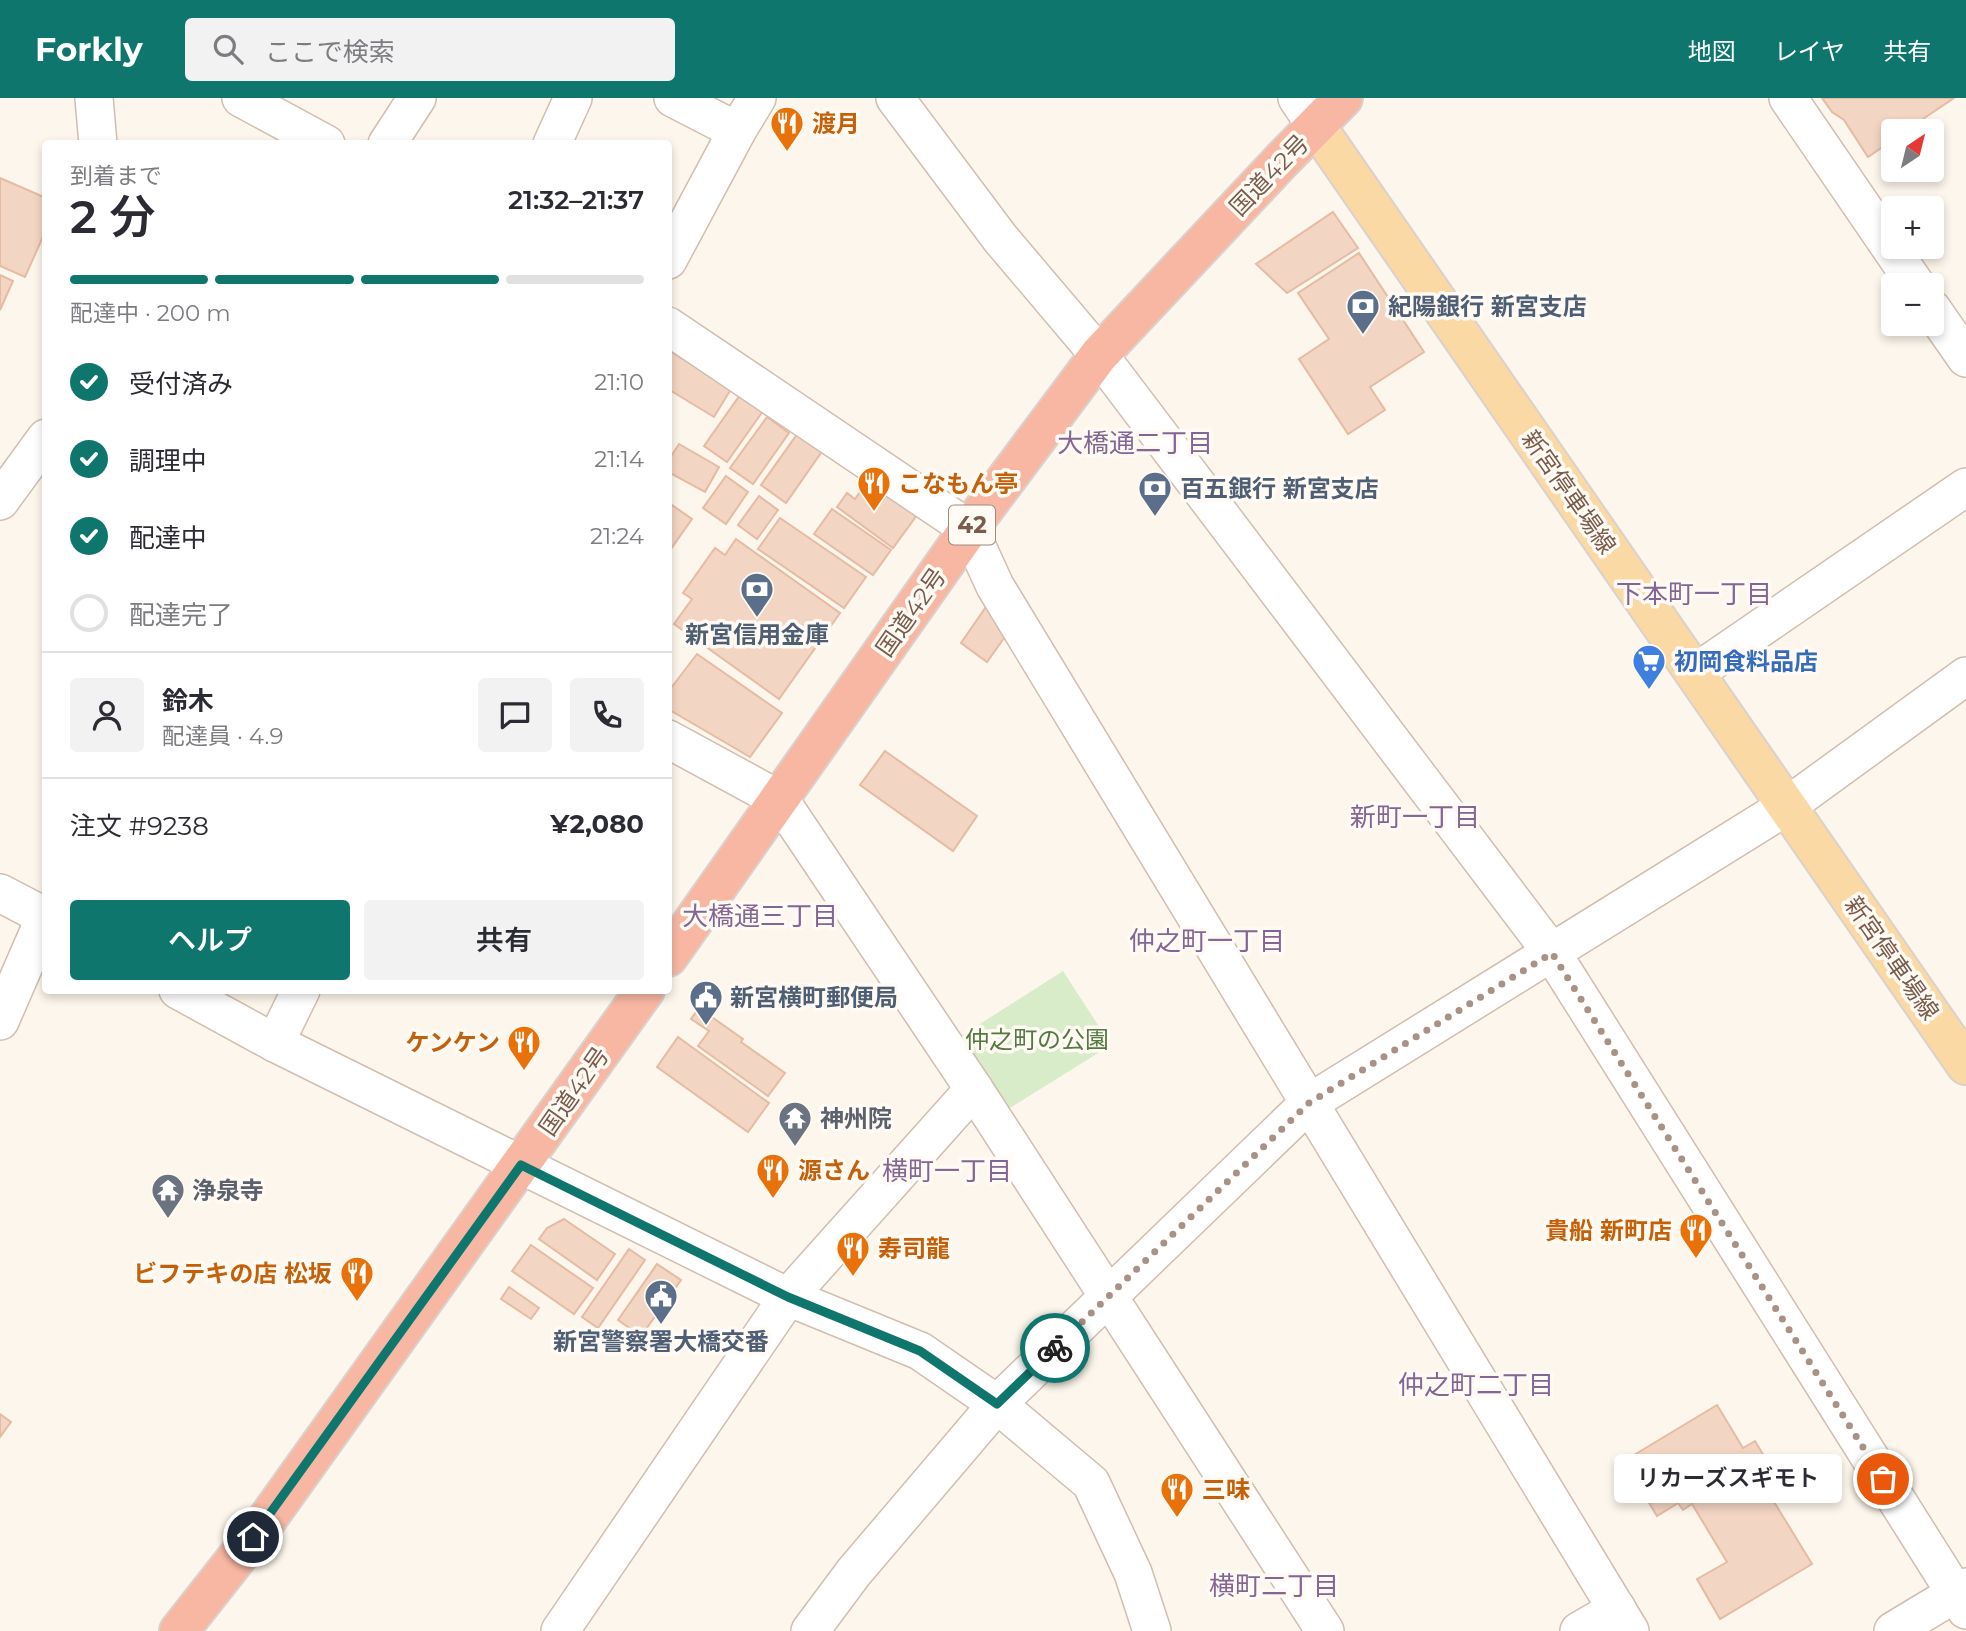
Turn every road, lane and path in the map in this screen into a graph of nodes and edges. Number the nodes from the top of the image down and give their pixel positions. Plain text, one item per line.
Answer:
1 (94, 98) edge
2 (241, 98) edge
3 (417, 98) edge
4 (573, 98) edge
5 (673, 98) edge
6 (757, 98) edge
7 (895, 98) edge
8 (1343, 98) edge
9 (1359, 98) edge
10 (1788, 98) edge
11 (1314, 107) edge
12 (737, 131) junction
13 (98, 140) edge
14 (319, 140) edge
15 (390, 140) edge
16 (554, 140) edge
17 (672, 253) edge
18 (1908, 273) edge
19 (1944, 326) edge
20 (672, 329) edge
21 (1099, 355) junction
22 (1966, 358) edge
23 (42, 443) edge
24 (1966, 488) edge
25 (0, 501) edge
26 (969, 529) junction
27 (1695, 673) junction
28 (1966, 676) edge
29 (672, 741) edge
30 (780, 800) junction
31 (1787, 806) junction
32 (0, 893) edge
33 (42, 915) edge
34 (42, 924) edge
35 (672, 951) edge
36 (1552, 953) junction
37 (185, 994) edge
38 (299, 994) edge
39 (642, 994) edge
40 (0, 1021) edge
41 (275, 1043) junction
42 (1966, 1065) edge
43 (974, 1089) junction
44 (1309, 1103) junction
45 (521, 1165) junction
46 (1108, 1296) junction
47 (788, 1297) junction
48 (997, 1404) junction
49 (1962, 1597) edge
50 (1623, 1620) edge
51 (179, 1631) edge
52 (560, 1631) edge
53 (810, 1631) edge
54 (1152, 1631) edge
55 (1325, 1631) edge
56 (1579, 1631) edge
57 (1893, 1631) edge

1 - 13 street
2 - 14 street
3 - 15 street
4 - 16 street
5 - 12 street
6 - 12 street
7 - 21 street
8 - 11 highway, 国道42号 / 42
9 - 11 street
10 - 18 street
11 - 21 highway, 国道42号 / 42
11 - 27 main road, 新宮停車場線
12 - 17 street
19 - 22 street
20 - 26 street
21 - 26 highway, 国道42号 / 42
21 - 36 street
23 - 25 street
24 - 27 street
26 - 30 highway, 国道42号 / 42
26 - 44 street
27 - 31 main road, 新宮停車場線
28 - 31 street
29 - 30 street
30 - 35 highway, 国道42号 / 42
30 - 43 street
31 - 36 street
31 - 42 main road, 新宮停車場線
32 - 33 street
34 - 40 street
36 - 44 street
36 - 49 street
37 - 41 street
38 - 41 street
39 - 45 highway, 国道42号
41 - 45 street
43 - 46 street
43 - 47 street
44 - 46 street
44 - 50 street
45 - 47 street
45 - 51 highway, 国道42号
46 - 48 street
46 - 55 street
47 - 48 street
47 - 52 street
48 - 53 street
48 - 54 street
49 - 57 street
50 - 56 street

